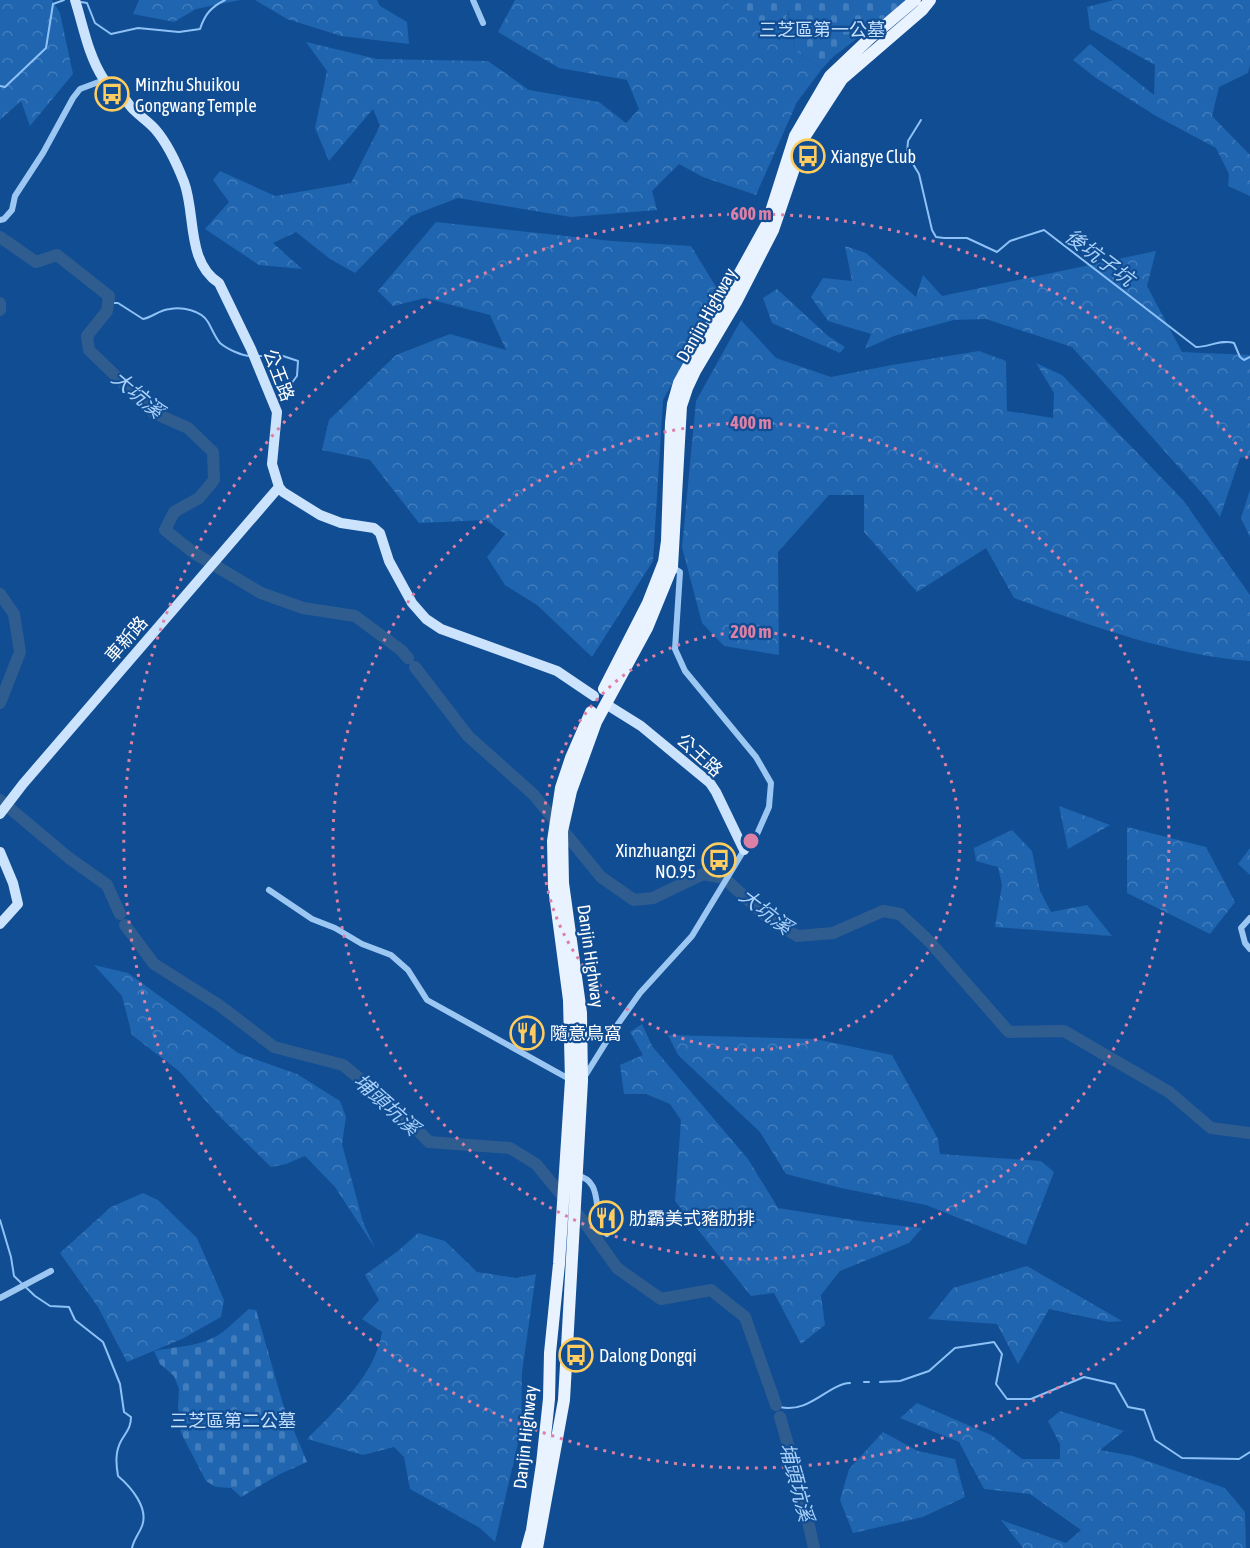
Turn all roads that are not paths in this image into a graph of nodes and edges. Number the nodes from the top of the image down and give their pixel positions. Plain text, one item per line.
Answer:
1 (473, 0) edge
2 (915, 0) edge
3 (930, 0) edge
4 (76, 3) edge
5 (483, 22) dead end
6 (861, 55) junction
7 (104, 80) junction
8 (0, 220) edge
9 (279, 487) junction
10 (668, 564) junction
11 (604, 696) junction
12 (2, 810) edge
13 (744, 850) junction
14 (0, 852) edge
15 (269, 890) dead end
16 (1250, 918) edge
17 (0, 924) edge
18 (1250, 949) edge
19 (577, 1080) junction
20 (576, 1179) junction
21 (607, 1234) dead end
22 (51, 1271) dead end
23 (0, 1298) edge
24 (527, 1548) edge
25 (537, 1548) edge

1 - 5 street
2 - 6 main road, Danjin Highway
3 - 6 main road, Danjin Highway
4 - 7 street, 公王路
6 - 10 main road, Danjin Highway
7 - 8 street
7 - 9 street, 公王路
9 - 11 street, 公王路
9 - 12 street, 車新路
10 - 11 main road, Danjin Highway
10 - 13 street
11 - 13 street, 公王路
11 - 19 main road, Danjin Highway
13 - 19 street
14 - 17 street
15 - 19 street
16 - 18 street
19 - 20 main road, Danjin Highway
19 - 24 main road, Danjin Highway
20 - 21 street
20 - 25 main road, Danjin Highway
22 - 23 street

